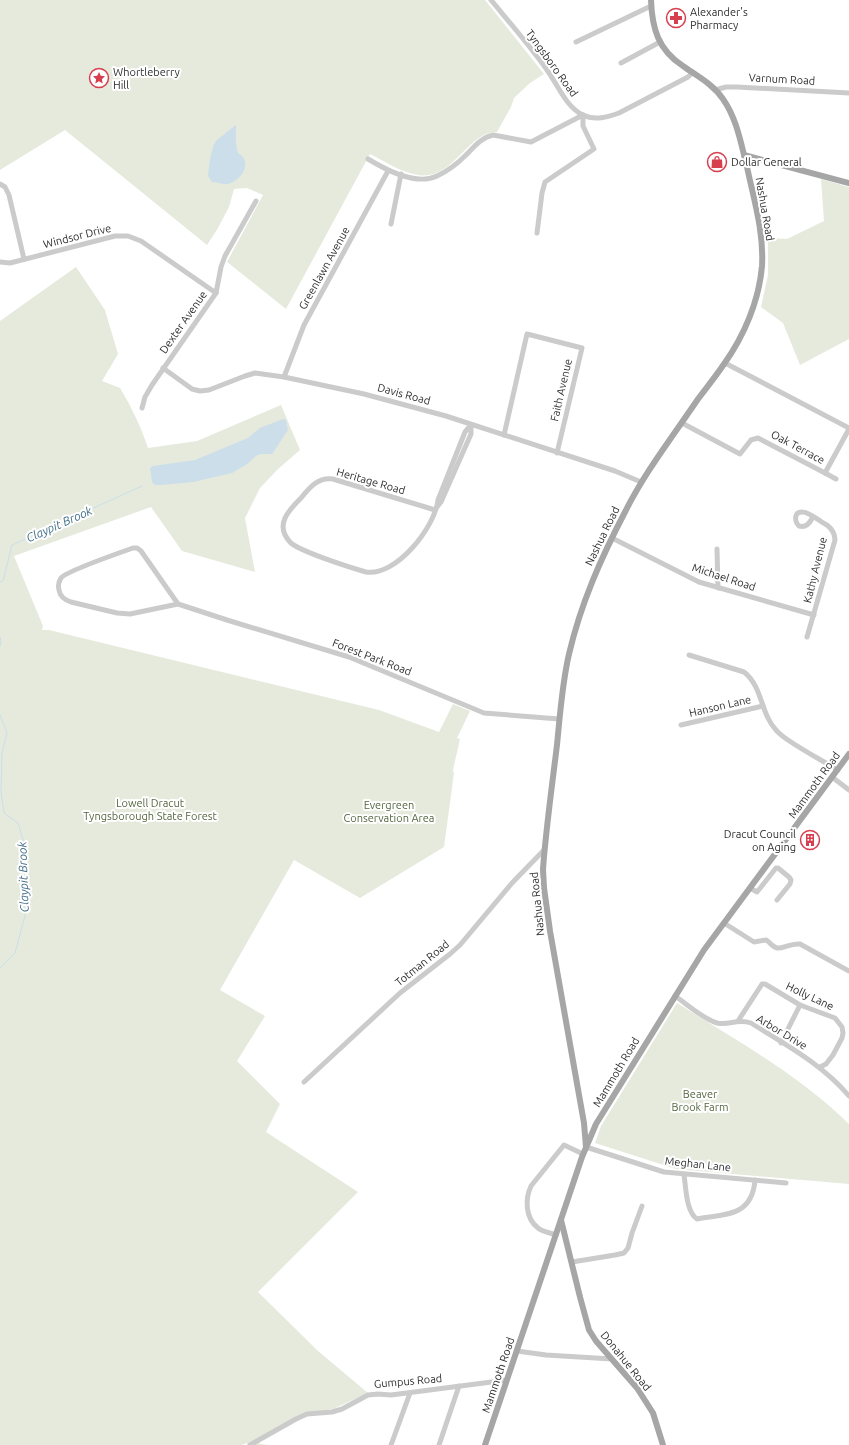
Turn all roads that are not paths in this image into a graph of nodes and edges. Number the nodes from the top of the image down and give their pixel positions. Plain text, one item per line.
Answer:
1 (491, 0) edge
2 (651, 3) edge
3 (576, 42) dead end
4 (660, 42) junction
5 (621, 63) dead end
6 (693, 72) junction
7 (715, 90) junction
8 (849, 93) edge
9 (583, 115) junction
10 (744, 155) junction
11 (368, 159) dead end
12 (388, 171) junction
13 (401, 174) junction
14 (849, 183) edge
15 (0, 184) edge
16 (256, 201) dead end
17 (391, 224) dead end
18 (537, 233) dead end
19 (24, 259) junction
20 (0, 262) edge
21 (216, 292) junction
22 (725, 363) junction
23 (163, 368) junction
24 (284, 377) junction
25 (142, 408) dead end
26 (682, 423) junction
27 (471, 425) junction
28 (849, 428) edge
29 (504, 435) junction
30 (557, 453) junction
31 (825, 473) junction
32 (836, 478) dead end
33 (641, 482) junction
34 (436, 509) junction
35 (813, 517) dead end
36 (612, 538) junction
37 (717, 549) dead end
38 (718, 588) junction
39 (178, 604) junction
40 (814, 615) junction
41 (807, 637) dead end
42 (690, 655) dead end
43 (763, 706) junction
44 (560, 719) junction
45 (681, 725) dead end
46 (849, 754) edge
47 (838, 770) junction
48 (832, 777) junction
49 (849, 790) edge
50 (544, 850) junction
51 (750, 888) junction
52 (777, 900) dead end
53 (724, 923) junction
54 (849, 971) edge
55 (675, 996) junction
56 (800, 1005) junction
57 (738, 1021) junction
58 (781, 1043) junction
59 (820, 1067) junction
60 (304, 1082) dead end
61 (849, 1096) edge
62 (586, 1147) junction
63 (583, 1154) junction
64 (684, 1175) junction
65 (755, 1180) junction
66 (786, 1183) dead end
67 (642, 1206) dead end
68 (561, 1220) junction
69 (556, 1235) junction
70 (566, 1241) junction
71 (553, 1246) junction
72 (572, 1262) junction
73 (518, 1351) junction
74 (612, 1359) junction
75 (507, 1380) junction
76 (459, 1386) junction
77 (410, 1393) junction
78 (250, 1445) edge
79 (391, 1445) edge
80 (439, 1445) edge
81 (486, 1445) edge
82 (663, 1445) edge

1 - 9 street, Tyngsboro Road
2 - 3 street
2 - 4 main road, Nashua Road
4 - 5 street
4 - 6 main road, Nashua Road
6 - 7 main road, Nashua Road
6 - 9 street
7 - 8 street, Varnum Road
7 - 10 main road, Nashua Road
9 - 13 street
9 - 18 street
10 - 14 main road
10 - 22 main road, Nashua Road
11 - 12 street
12 - 13 street
12 - 24 street, Greenlawn Avenue
13 - 17 street
15 - 19 street
16 - 21 street, Dexter Avenue
19 - 20 street, Windsor Drive
19 - 21 street, Windsor Drive
21 - 23 street, Dexter Avenue
22 - 26 main road, Nashua Road
22 - 28 street, Oak Terrace
23 - 24 street, Davis Road
23 - 25 street, Dexter Avenue
24 - 27 street, Davis Road
26 - 31 street, Oak Terrace
26 - 33 main road, Nashua Road
27 - 29 street, Davis Road
27 - 34 street, Heritage Road
28 - 31 street, Oak Terrace
29 - 30 street, Davis Road
29 - 30 street, Faith Avenue
30 - 33 street, Davis Road
31 - 32 street, Oak Terrace
33 - 36 main road, Nashua Road
34 - 34 street, Heritage Road
35 - 40 street, Kathy Avenue
36 - 38 street, Michael Road
36 - 44 main road, Nashua Road
37 - 38 street
38 - 40 street, Michael Road
39 - 39 street
39 - 44 street, Forest Park Road
40 - 41 street, Kathy Avenue
42 - 43 street
43 - 45 street, Hanson Lane
43 - 47 street
44 - 50 main road, Nashua Road
46 - 47 main road, Mammoth Road
47 - 48 main road, Mammoth Road
48 - 49 street
48 - 51 main road, Mammoth Road
50 - 60 street, Totman Road
50 - 62 main road, Nashua Road
51 - 52 street
51 - 53 main road, Mammoth Road
53 - 54 street
53 - 55 main road, Mammoth Road
55 - 57 street, Arbor Drive
55 - 62 main road, Mammoth Road
56 - 57 street, Holly Lane
56 - 58 street
56 - 59 street, Holly Lane
57 - 58 street, Arbor Drive
58 - 59 street, Arbor Drive
59 - 61 street, Arbor Drive
62 - 63 main road, Mammoth Road
62 - 64 street, Meghan Lane
63 - 68 main road, Mammoth Road
63 - 69 street
64 - 65 street, Meghan Lane
64 - 65 street
65 - 66 street, Meghan Lane
67 - 72 street
68 - 69 main road, Mammoth Road
68 - 70 main road, Donahue Road
69 - 71 main road, Mammoth Road
70 - 71 main road
70 - 72 main road, Donahue Road
71 - 73 main road, Mammoth Road
72 - 74 main road, Donahue Road
73 - 74 street
73 - 75 main road, Mammoth Road
74 - 82 main road, Donahue Road
75 - 76 street, Gumpus Road
75 - 81 main road, Mammoth Road
76 - 77 street, Gumpus Road
76 - 80 street
77 - 78 street, Gumpus Road
77 - 79 street

